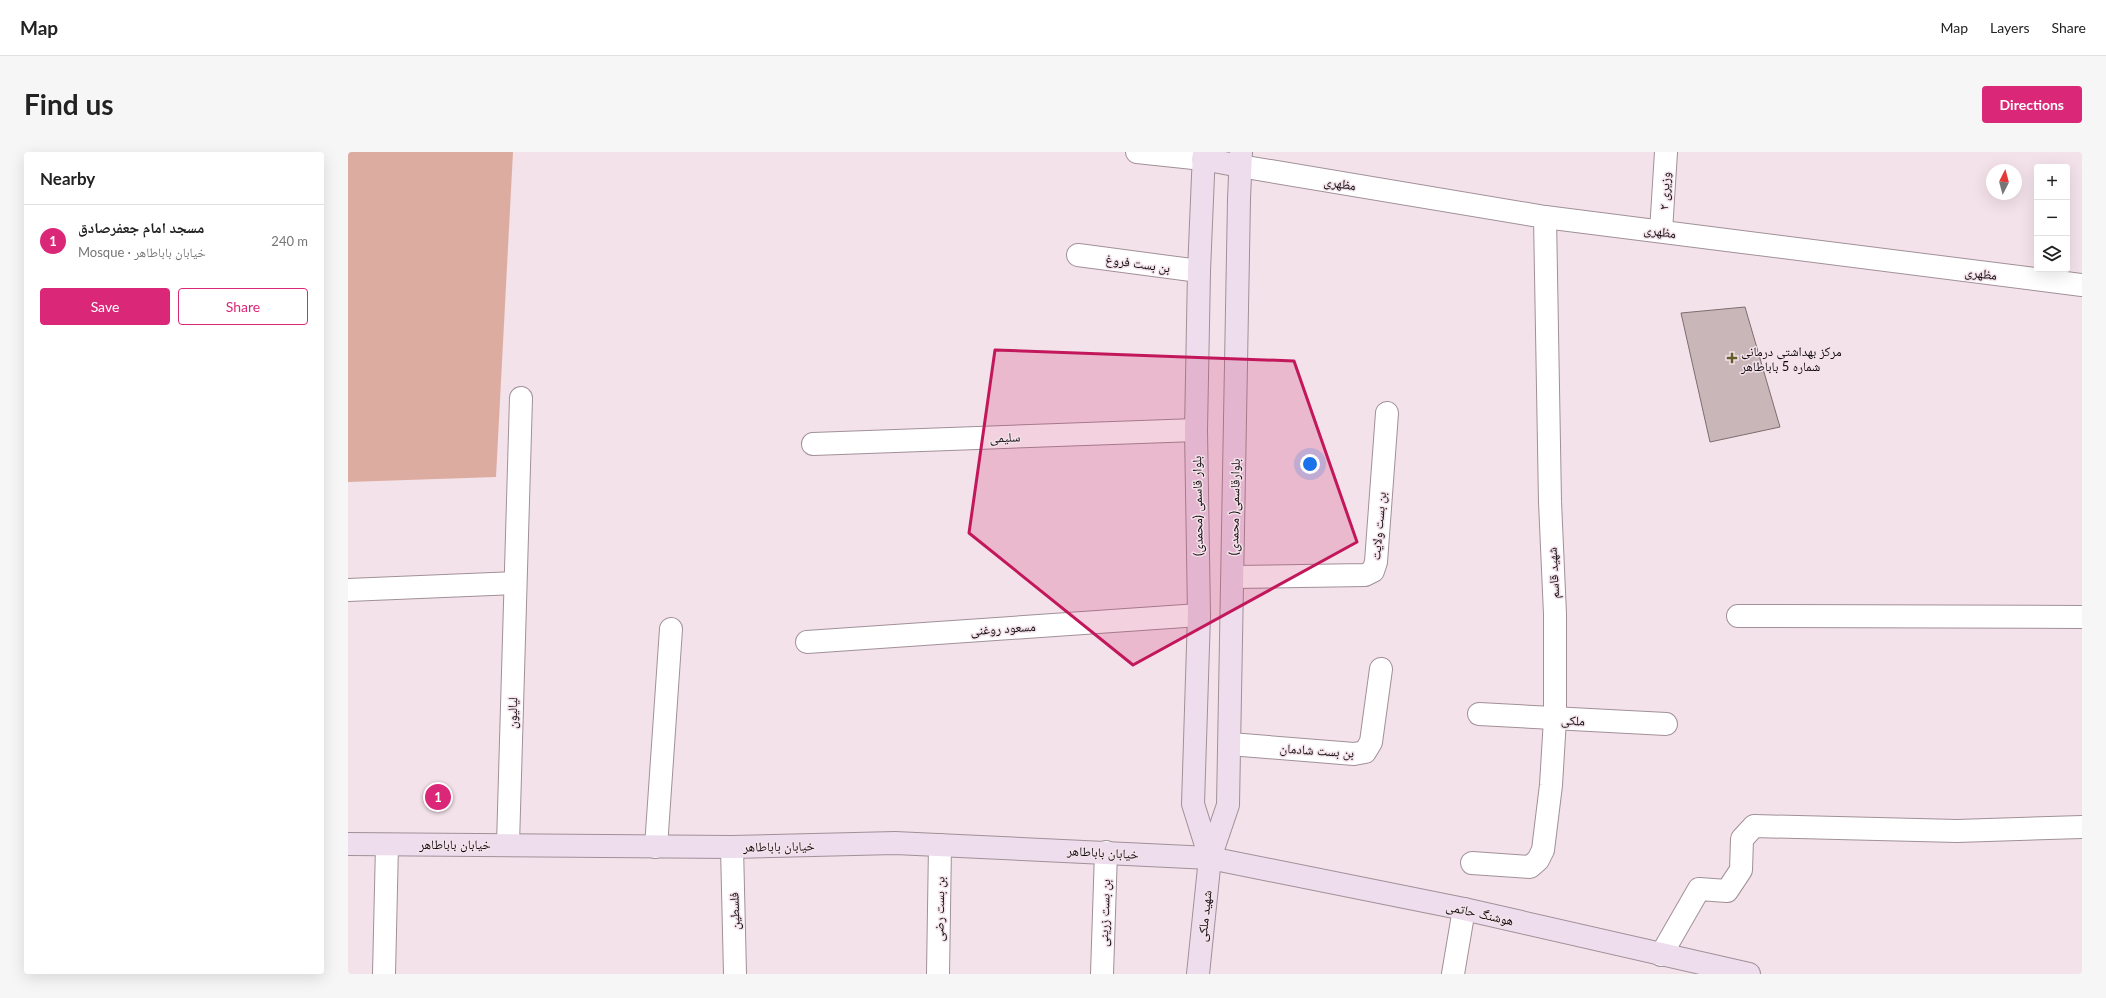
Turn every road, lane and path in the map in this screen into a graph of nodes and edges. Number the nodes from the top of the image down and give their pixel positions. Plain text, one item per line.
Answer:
1 (1137, 152) edge
2 (1666, 152) edge
3 (1203, 156) edge
4 (1240, 159) edge
5 (1545, 217) junction
6 (1661, 231) junction
7 (1078, 255) dead end
8 (1199, 271) junction
9 (2082, 285) edge
10 (521, 398) dead end
11 (1387, 413) dead end
12 (1196, 430) junction
13 (813, 444) dead end
14 (1233, 577) junction
15 (515, 583) junction
16 (348, 590) edge
17 (1199, 615) junction
18 (1738, 616) dead end
19 (2082, 617) edge
20 (671, 629) dead end
21 (808, 642) dead end
22 (1381, 669) dead end
23 (1479, 714) dead end
24 (1555, 719) junction
25 (1666, 724) dead end
26 (1230, 744) junction
27 (2082, 827) edge
28 (348, 844) edge
29 (508, 844) junction
30 (387, 845) junction
31 (940, 845) junction
32 (656, 847) junction
33 (732, 847) junction
34 (1106, 852) junction
35 (1210, 858) junction
36 (1472, 863) dead end
37 (1464, 909) junction
38 (1661, 955) junction
39 (384, 974) edge
40 (735, 974) edge
41 (938, 974) edge
42 (1102, 974) edge
43 (1198, 974) edge
44 (1453, 974) edge
45 (1749, 974) edge

1 - 3 street
2 - 6 street, وزیری ۲
3 - 4 main road
3 - 8 main road, بلوار قاسمی (محمدی)
4 - 5 street, مظهری
4 - 14 main road, بلوارقاسمی( محمدی)
5 - 6 street, مظهری
5 - 24 street, شهید قاسم
6 - 9 street, مظهری
7 - 8 street, بن بست فروغ
8 - 12 main road, بلوار قاسمی (محمدی)
10 - 15 street, لیالیون
11 - 14 street, بن بست ولایت
12 - 13 street, سلیمی
12 - 17 main road, بلوار قاسمی (محمدی)
14 - 26 main road, بلوارقاسمی( محمدی)
15 - 16 street
15 - 29 street, لیالیون
17 - 21 street, مسعود روغنی
17 - 35 main road, بلوار قاسمی (محمدی)
18 - 19 street
20 - 32 street
22 - 26 street, بن بست شادمان
23 - 24 street, ملکی
24 - 25 street, ملکی
24 - 36 street, شهید قاسم
26 - 35 main road, بلوارقاسمی( محمدی)
27 - 38 street
28 - 30 main road, خیابان باباطاهر
29 - 30 main road, خیابان باباطاهر
29 - 32 main road, خیابان باباطاهر
30 - 39 street
31 - 33 main road, خیابان باباطاهر
31 - 34 main road, خیابان باباطاهر
31 - 41 street, بن بست رضی
32 - 33 main road, خیابان باباطاهر
33 - 40 street, فلسطین
34 - 35 main road, خیابان باباطاهر
34 - 42 street, بن بست زرینی
35 - 37 main road, هوشنگ حاتمی
35 - 43 main road, شهید ملکی
37 - 38 main road, هوشنگ حاتمی
37 - 44 street
38 - 45 main road, هوشنگ حاتمی

